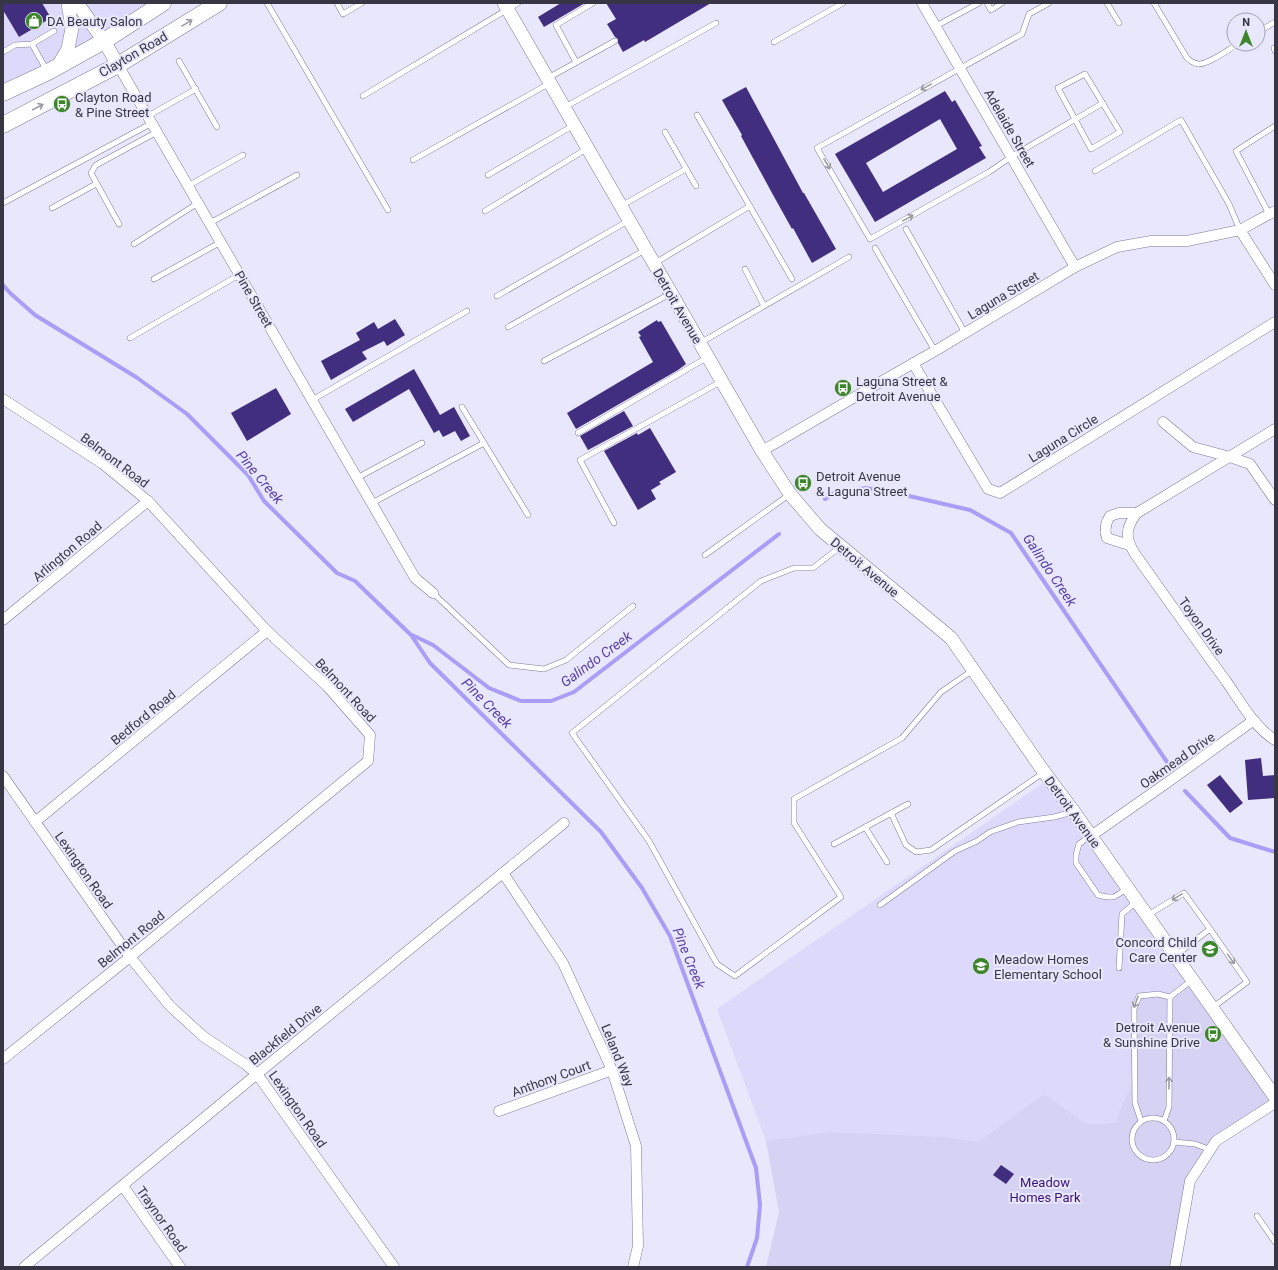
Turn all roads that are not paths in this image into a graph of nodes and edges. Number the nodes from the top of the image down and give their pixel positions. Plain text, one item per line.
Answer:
1 (68, 3) edge
2 (77, 3) edge
3 (163, 3) edge
4 (220, 3) edge
5 (267, 3) edge
6 (337, 3) edge
7 (362, 3) edge
8 (593, 3) edge
9 (843, 3) edge
10 (922, 3) edge
11 (979, 3) edge
12 (987, 3) edge
13 (1002, 3) edge
14 (1049, 3) edge
15 (1107, 3) edge
16 (1154, 3) edge
17 (510, 5) edge
18 (1275, 22) edge
19 (716, 23) dead end
20 (1119, 23) dead end
21 (936, 26) junction
22 (1266, 27) edge
23 (54, 31) dead end
24 (104, 41) junction
25 (615, 41) dead end
26 (774, 42) dead end
27 (32, 44) junction
28 (1226, 51) edge
29 (3, 52) edge
30 (179, 61) dead end
31 (576, 62) junction
32 (118, 65) junction
33 (960, 68) junction
34 (53, 69) junction
35 (549, 81) junction
36 (196, 89) junction
37 (3, 93) edge
38 (363, 96) dead end
39 (1103, 103) junction
40 (564, 108) junction
41 (697, 115) dead end
42 (150, 119) junction
43 (1075, 119) junction
44 (3, 125) edge
45 (574, 125) junction
46 (1275, 126) edge
47 (217, 127) dead end
48 (157, 132) junction
49 (665, 132) dead end
50 (588, 148) junction
51 (243, 155) dead end
52 (1011, 157) junction
53 (413, 160) dead end
54 (686, 169) junction
55 (1095, 171) dead end
56 (488, 174) dead end
57 (297, 175) dead end
58 (96, 184) junction
59 (188, 186) junction
60 (696, 186) dead end
61 (3, 203) edge
62 (198, 203) junction
63 (621, 206) junction
64 (750, 206) junction
65 (52, 208) dead end
66 (388, 210) dead end
67 (485, 211) dead end
68 (1272, 213) edge
69 (629, 220) junction
70 (210, 223) junction
71 (119, 224) dead end
72 (906, 229) dead end
73 (1240, 230) junction
74 (221, 242) junction
75 (134, 244) dead end
76 (875, 248) dead end
77 (646, 249) junction
78 (849, 257) dead end
79 (654, 264) junction
80 (1075, 267) junction
81 (745, 269) dead end
82 (240, 275) junction
83 (154, 279) dead end
84 (792, 279) dead end
85 (1275, 285) edge
86 (671, 293) junction
87 (497, 296) dead end
88 (764, 306) junction
89 (466, 311) dead end
90 (1275, 322) edge
91 (508, 327) dead end
92 (965, 333) junction
93 (130, 338) dead end
94 (700, 343) junction
95 (936, 351) junction
96 (708, 357) junction
97 (544, 361) dead end
98 (913, 363) junction
99 (722, 381) junction
100 (3, 399) edge
101 (312, 400) junction
102 (462, 407) dead end
103 (1163, 422) dead end
104 (1275, 429) edge
105 (578, 433) dead end
106 (422, 442) dead end
107 (484, 443) junction
108 (762, 451) junction
109 (1230, 457) junction
110 (357, 478) junction
111 (790, 494) junction
112 (1275, 500) edge
113 (148, 501) junction
114 (372, 503) junction
115 (1137, 514) junction
116 (528, 515) dead end
117 (614, 523) dead end
118 (1129, 545) junction
119 (840, 546) junction
120 (705, 555) dead end
121 (433, 593) joint
122 (633, 606) dead end
123 (3, 620) edge
124 (267, 631) junction
125 (973, 670) junction
126 (1254, 720) junction
127 (1275, 740) edge
128 (1044, 772) junction
129 (3, 776) edge
130 (908, 804) dead end
131 (1074, 812) junction
132 (891, 813) junction
133 (35, 822) junction
134 (564, 823) dead end
135 (865, 827) junction
136 (1091, 836) junction
137 (834, 844) dead end
138 (888, 862) dead end
139 (504, 873) junction
140 (1127, 888) junction
141 (1137, 901) junction
142 (880, 905) dead end
143 (1147, 916) junction
144 (1210, 929) junction
145 (1175, 956) junction
146 (130, 957) junction
147 (1119, 968) dead end
148 (1192, 980) junction
149 (1170, 998) junction
150 (1212, 1008) junction
151 (3, 1059) edge
152 (612, 1070) junction
153 (257, 1074) junction
154 (1275, 1096) edge
155 (1275, 1103) edge
156 (499, 1111) dead end
157 (1141, 1122) junction
158 (1164, 1122) junction
159 (1174, 1142) junction
160 (1211, 1150) junction
161 (123, 1186) junction
162 (1257, 1216) dead end
163 (1275, 1242) edge
164 (24, 1267) edge
165 (180, 1267) edge
166 (394, 1267) edge
167 (633, 1267) edge
168 (1175, 1267) edge

1 - 34 street
2 - 24 street, Pine Street
3 - 24 main road, Clayton Road
32 -> 4 main road, Clayton Road
5 - 66 lane
6 - 7 lane
8 - 31 lane
9 - 26 lane
10 - 21 street, Adelaide Street
11 - 21 lane
12 - 13 lane
14 - 33 lane
15 - 20 lane
16 - 28 lane
17 - 35 street, Detroit Avenue
17 - 38 lane
18 - 22 lane
19 - 40 lane
21 - 33 street, Adelaide Street
23 - 27 lane
24 - 32 street, Pine Street
24 - 34 main road, Clayton Road
25 - 31 lane
27 - 29 lane
27 - 34 lane
30 - 36 lane
31 - 35 lane
32 - 42 street, Pine Street
44 -> 32 main road, Clayton Road
33 - 52 street, Adelaide Street
33 -> 52 lane
34 - 37 main road, Clayton Road
35 - 40 street, Detroit Avenue
35 - 53 lane
36 - 42 lane
36 - 47 lane
39 - 43 lane
39 - 43 lane
39 - 43 lane
40 - 45 street, Detroit Avenue
41 - 64 lane
42 - 48 street, Pine Street
42 - 61 lane
43 - 52 lane
45 - 50 street, Detroit Avenue
45 - 56 lane
46 - 68 lane
48 - 58 lane
48 - 59 street, Pine Street
49 - 54 lane
50 - 63 street, Detroit Avenue
50 - 67 lane
51 - 59 lane
52 - 80 street, Adelaide Street
54 - 60 lane
54 - 63 lane
55 - 73 lane
57 - 70 lane
58 - 65 lane
58 - 71 lane
59 - 62 street, Pine Street
62 - 70 street, Pine Street
62 - 75 lane
63 - 69 street, Detroit Avenue
64 - 79 lane
64 - 84 lane
68 - 73 street, Laguna Street
69 - 77 street, Detroit Avenue
69 - 87 lane
70 - 74 street, Pine Street
72 - 92 lane
73 - 80 street, Laguna Street
73 - 85 street
74 - 82 street, Pine Street
74 - 83 lane
76 - 95 lane
77 - 79 street, Detroit Avenue
77 - 91 lane
78 - 88 lane
79 - 86 street, Detroit Avenue
80 - 92 street, Laguna Street
81 - 88 lane
82 - 93 lane
82 - 101 street, Pine Street
86 - 94 street, Detroit Avenue
86 - 97 lane
88 - 94 lane
89 - 101 lane
90 - 98 street, Laguna Circle
92 - 95 street, Laguna Street
94 - 96 street, Detroit Avenue
95 - 98 street, Laguna Street
96 - 99 street, Detroit Avenue
96 - 105 lane
98 - 108 street, Laguna Street
99 - 108 street, Detroit Avenue
99 - 117 lane
100 - 113 street, Belmont Road
101 - 110 street, Pine Street
102 - 107 lane
103 - 109 street
104 - 109 street
106 - 110 lane
107 - 114 lane
107 - 116 lane
108 - 111 street, Detroit Avenue
109 - 112 street
109 - 115 street
110 - 114 street, Pine Street
111 - 119 street, Detroit Avenue
111 - 120 lane
113 - 123 street, Arlington Road
113 - 124 street, Belmont Road
114 - 121 street, Pine Street
115 - 118 street
115 - 118 street
118 - 126 street, Toyon Drive
119 - 125 street, Detroit Avenue
119 - 125 lane
121 - 122 lane
124 - 133 street, Bedford Road
124 - 146 street, Belmont Road
125 - 128 street, Detroit Avenue
126 - 127 street
126 - 136 street, Oakmead Drive
128 - 131 street, Detroit Avenue
128 - 132 lane
129 - 133 street, Lexington Road
130 - 132 lane
131 - 136 street, Detroit Avenue
131 - 142 lane
132 - 135 lane
133 - 146 street, Lexington Road
134 - 139 street, Blackfield Drive
135 - 137 lane
135 - 138 lane
136 - 140 street, Detroit Avenue
136 - 140 lane
139 - 152 street, Leland Way
139 - 153 street, Blackfield Drive
140 - 141 street, Detroit Avenue
141 - 143 street, Detroit Avenue
141 - 147 lane
144 -> 143 lane
143 - 145 street, Detroit Avenue
144 - 145 lane
144 -> 150 lane
145 - 148 street, Detroit Avenue
146 - 151 street, Belmont Road
146 - 153 street, Lexington Road
148 - 149 lane
148 - 150 street, Detroit Avenue
149 -> 157 lane
158 -> 149 lane
150 - 154 street, Detroit Avenue
152 - 156 street, Anthony Court
152 - 167 street, Leland Way
153 - 161 street, Blackfield Drive
153 - 166 street, Lexington Road
155 - 160 street
157 - 158 lane
157 - 159 lane
158 - 159 lane
159 - 160 lane
160 - 168 street
161 - 164 street, Blackfield Drive
161 - 165 street, Traynor Road
162 - 163 lane

